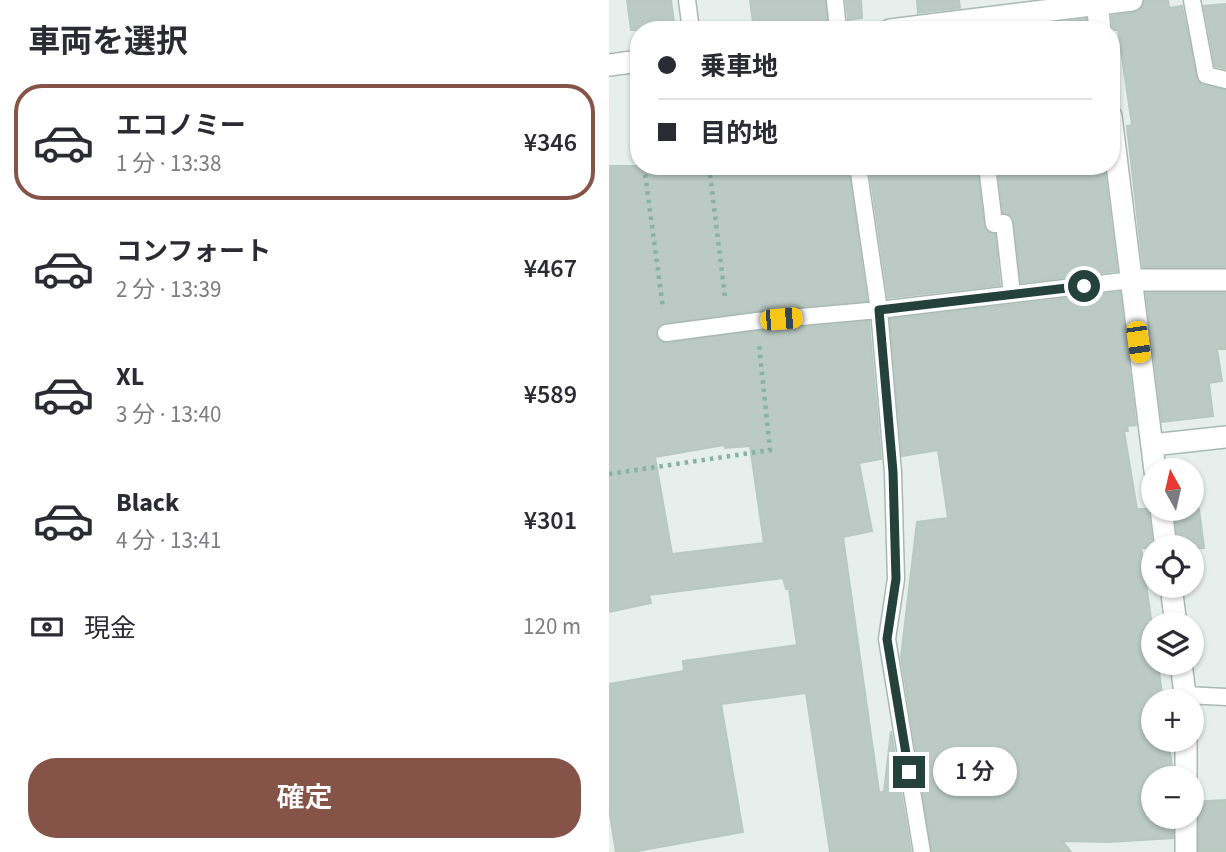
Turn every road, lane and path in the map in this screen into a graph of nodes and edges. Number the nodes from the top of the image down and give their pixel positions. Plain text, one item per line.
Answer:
1 (687, 0) edge
2 (835, 0) edge
3 (1132, 0) edge
4 (1192, 0) edge
5 (1097, 2) edge
6 (690, 21) edge
7 (837, 21) edge
8 (957, 21) edge
9 (1099, 21) edge
10 (626, 62) edge
11 (1226, 79) edge
12 (630, 83) edge
13 (645, 175) edge
14 (710, 175) edge
15 (859, 175) edge
16 (988, 175) edge
17 (1119, 175) edge
18 (1226, 279) edge
19 (1132, 281) junction
20 (1012, 294) junction
21 (879, 310) junction
22 (757, 321) junction
23 (729, 325) junction
24 (666, 333) joint
25 (1226, 437) edge
26 (1152, 445) junction
27 (1154, 458) edge
28 (609, 474) edge
29 (1226, 697) edge
30 (1204, 698) edge
31 (1186, 829) edge
32 (922, 852) edge
33 (1186, 852) edge

1 - 6 lane
2 - 7 lane
3 - 5 street
4 - 11 lane
5 - 8 street
5 - 9 street
10 - 12 path
13 - 24 path
14 - 23 path
15 - 21 lane
16 - 20 lane
17 - 19 street
18 - 19 street
19 - 20 lane
19 - 26 street
20 - 21 lane
21 - 22 lane
21 - 32 lane
22 - 23 lane
22 - 28 path
23 - 24 lane
25 - 26 street
26 - 27 street
29 - 30 lane
31 - 33 street

